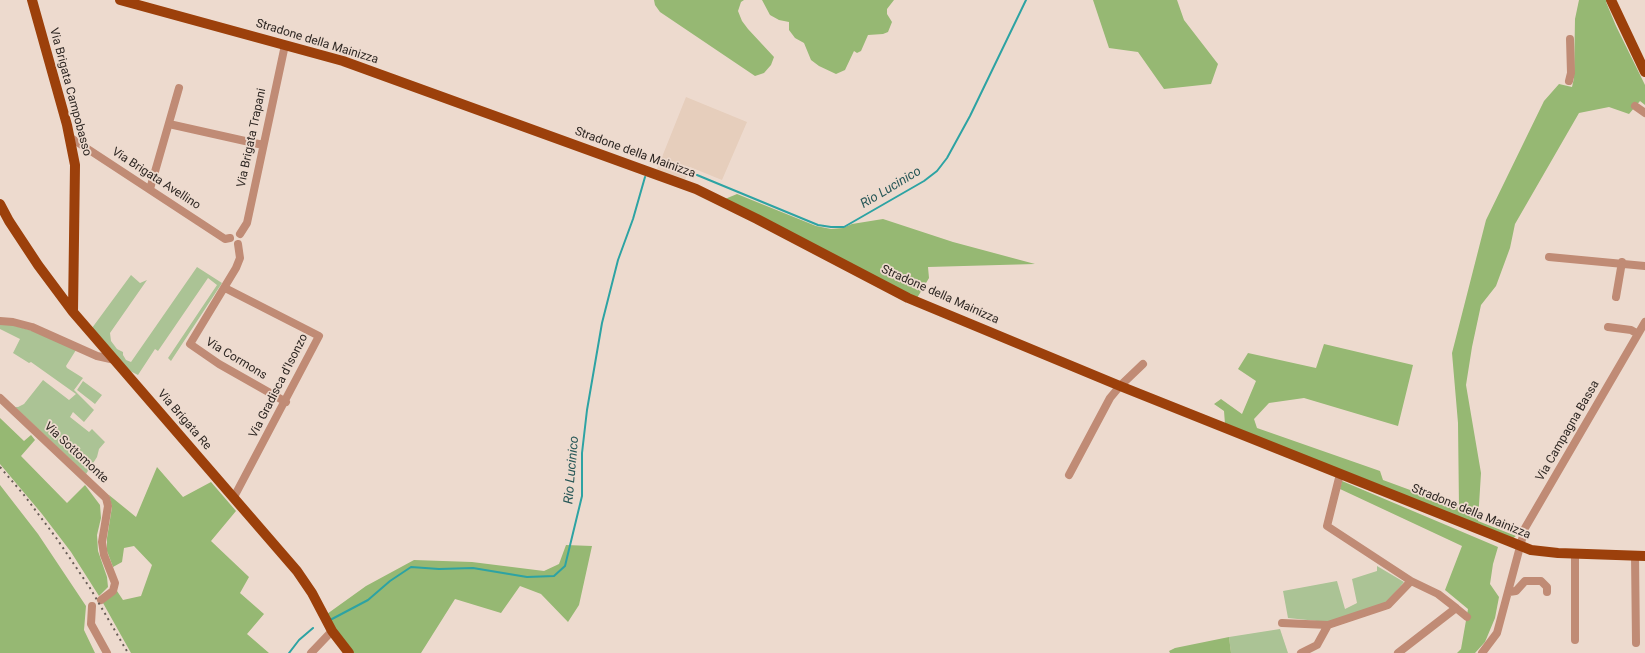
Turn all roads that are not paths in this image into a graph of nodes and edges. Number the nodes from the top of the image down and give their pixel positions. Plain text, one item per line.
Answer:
1 (32, 0) edge
2 (120, 0) edge
3 (1611, 0) edge
4 (1570, 39) dead end
5 (285, 45) junction
6 (1645, 72) edge
7 (1569, 81) dead end
8 (179, 88) dead end
9 (1635, 106) dead end
10 (1645, 113) edge
11 (169, 124) junction
12 (70, 138) junction
13 (263, 146) junction
14 (150, 189) junction
15 (0, 204) edge
16 (240, 234) junction
17 (230, 238) junction
18 (238, 244) junction
19 (1549, 257) dead end
20 (1622, 262) junction
21 (1645, 266) edge
22 (225, 288) junction
23 (1616, 297) dead end
24 (73, 312) junction
25 (0, 322) edge
26 (1645, 322) edge
27 (1608, 327) dead end
28 (1641, 332) edge
29 (114, 360) junction
30 (1143, 364) dead end
31 (1120, 386) junction
32 (0, 398) edge
33 (286, 402) junction
34 (1340, 474) junction
35 (1069, 475) dead end
36 (236, 494) junction
37 (1520, 546) junction
38 (1575, 553) junction
39 (1640, 556) edge
40 (1410, 580) junction
41 (1509, 592) junction
42 (1547, 592) dead end
43 (101, 600) dead end
44 (92, 606) dead end
45 (1456, 608) junction
46 (1467, 617) dead end
47 (1282, 623) dead end
48 (1328, 625) junction
49 (329, 626) junction
50 (1575, 640) dead end
51 (1636, 643) dead end
52 (107, 653) edge
53 (311, 653) edge
54 (349, 653) edge
55 (1301, 653) edge
56 (1398, 653) edge
57 (1482, 653) edge

1 - 12 main road, Via Brigata Campobasso
2 - 5 main road, Stradone della Mainizza
3 - 6 main road
4 - 7 street
5 - 13 street, Via Brigata Trapani
5 - 31 main road, Stradone della Mainizza
8 - 11 street
9 - 10 street
11 - 13 street
11 - 14 street
12 - 14 street, Via Brigata Avellino
12 - 24 main road, Via Brigata Campobasso
13 - 16 street, Via Brigata Trapani
14 - 17 street, Via Brigata Avellino
15 - 24 main road, Via Brigata Re
16 - 17 street
16 - 18 street, Via Brigata Trapani
17 - 18 street
18 - 22 street, Via Cormons
19 - 20 street
20 - 21 street
20 - 23 street
22 - 33 street, Via Cormons
22 - 33 street, Via Gradisca d'Isonzo
24 - 29 main road, Via Brigata Re
25 - 29 street
26 - 28 street, Via Campagna Bassa
27 - 28 street
28 - 37 street, Via Campagna Bassa
29 - 36 main road, Via Brigata Re
30 - 31 street
31 - 34 main road, Stradone della Mainizza
31 - 35 street
32 - 43 street, Via Sottomonte
33 - 36 street, Via Gradisca d'Isonzo
34 - 37 main road, Stradone della Mainizza
34 - 40 street
36 - 49 main road, Via Brigata Re
37 - 38 main road, Stradone della Mainizza
37 - 41 street, Via Campagna Bassa
38 - 39 main road, Stradone della Mainizza
38 - 50 street
39 - 51 street
40 - 45 street
40 - 48 street
41 - 42 street
41 - 57 street, Via Campagna Bassa
44 - 52 street
45 - 46 street
45 - 56 street
47 - 48 street
48 - 55 street
49 - 53 street
49 - 54 main road, Via Brigata Re

